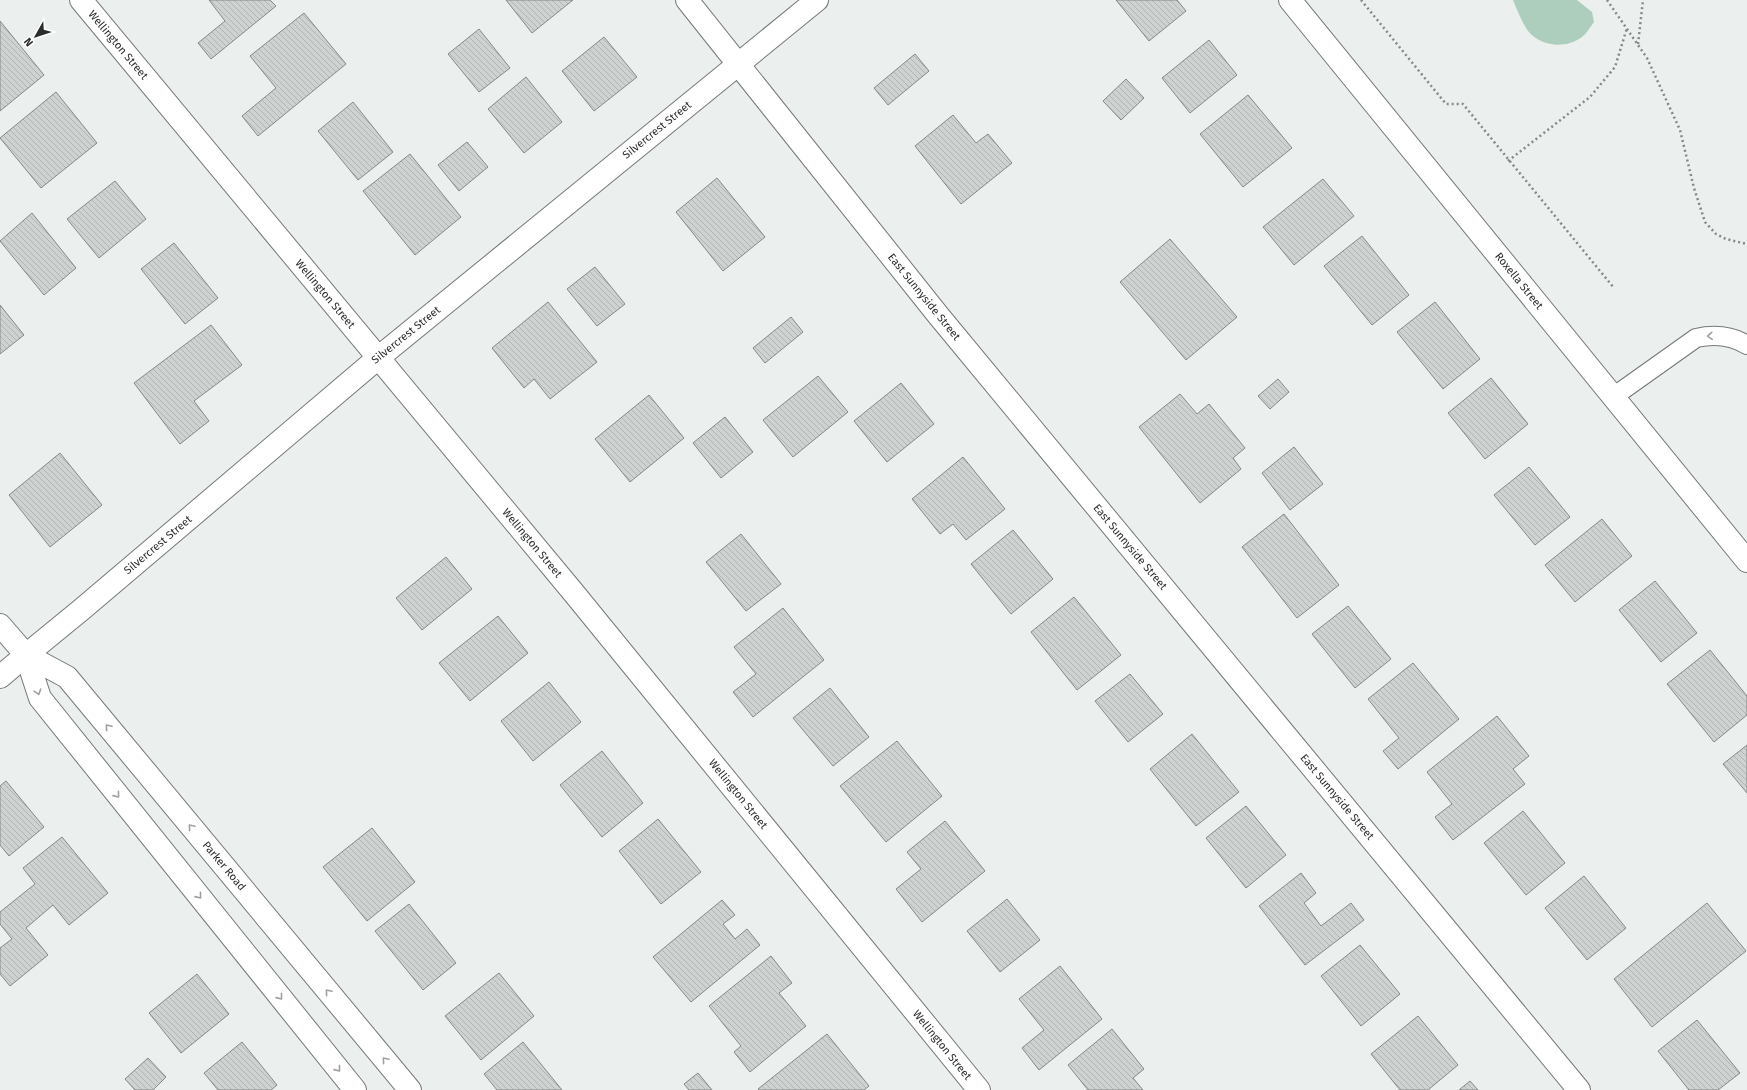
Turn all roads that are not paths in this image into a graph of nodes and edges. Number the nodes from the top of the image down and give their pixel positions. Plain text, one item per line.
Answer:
1 (81, 0) edge
2 (687, 0) edge
3 (817, 0) edge
4 (1290, 0) edge
5 (739, 63) junction
6 (1747, 345) edge
7 (378, 358) junction
8 (1613, 397) junction
9 (1747, 561) edge
10 (0, 625) edge
11 (26, 655) junction
12 (0, 677) edge
13 (355, 1090) edge
14 (409, 1090) edge
15 (979, 1090) edge
16 (1579, 1090) edge

1 - 7 street, Wellington Street
2 - 5 street, East Sunnyside Street
3 - 5 street, Silvercrest Street
4 - 8 street, Roxella Street
5 - 7 street, Silvercrest Street
5 - 16 street, East Sunnyside Street
6 -> 8 lane
7 - 11 street, Silvercrest Street
7 - 15 street, Wellington Street
8 - 9 street, Roxella Street
10 - 11 street, Parker Road
11 - 12 street, Silvercrest Street
11 -> 13 street, Parker Road
14 -> 11 street, Parker Road

